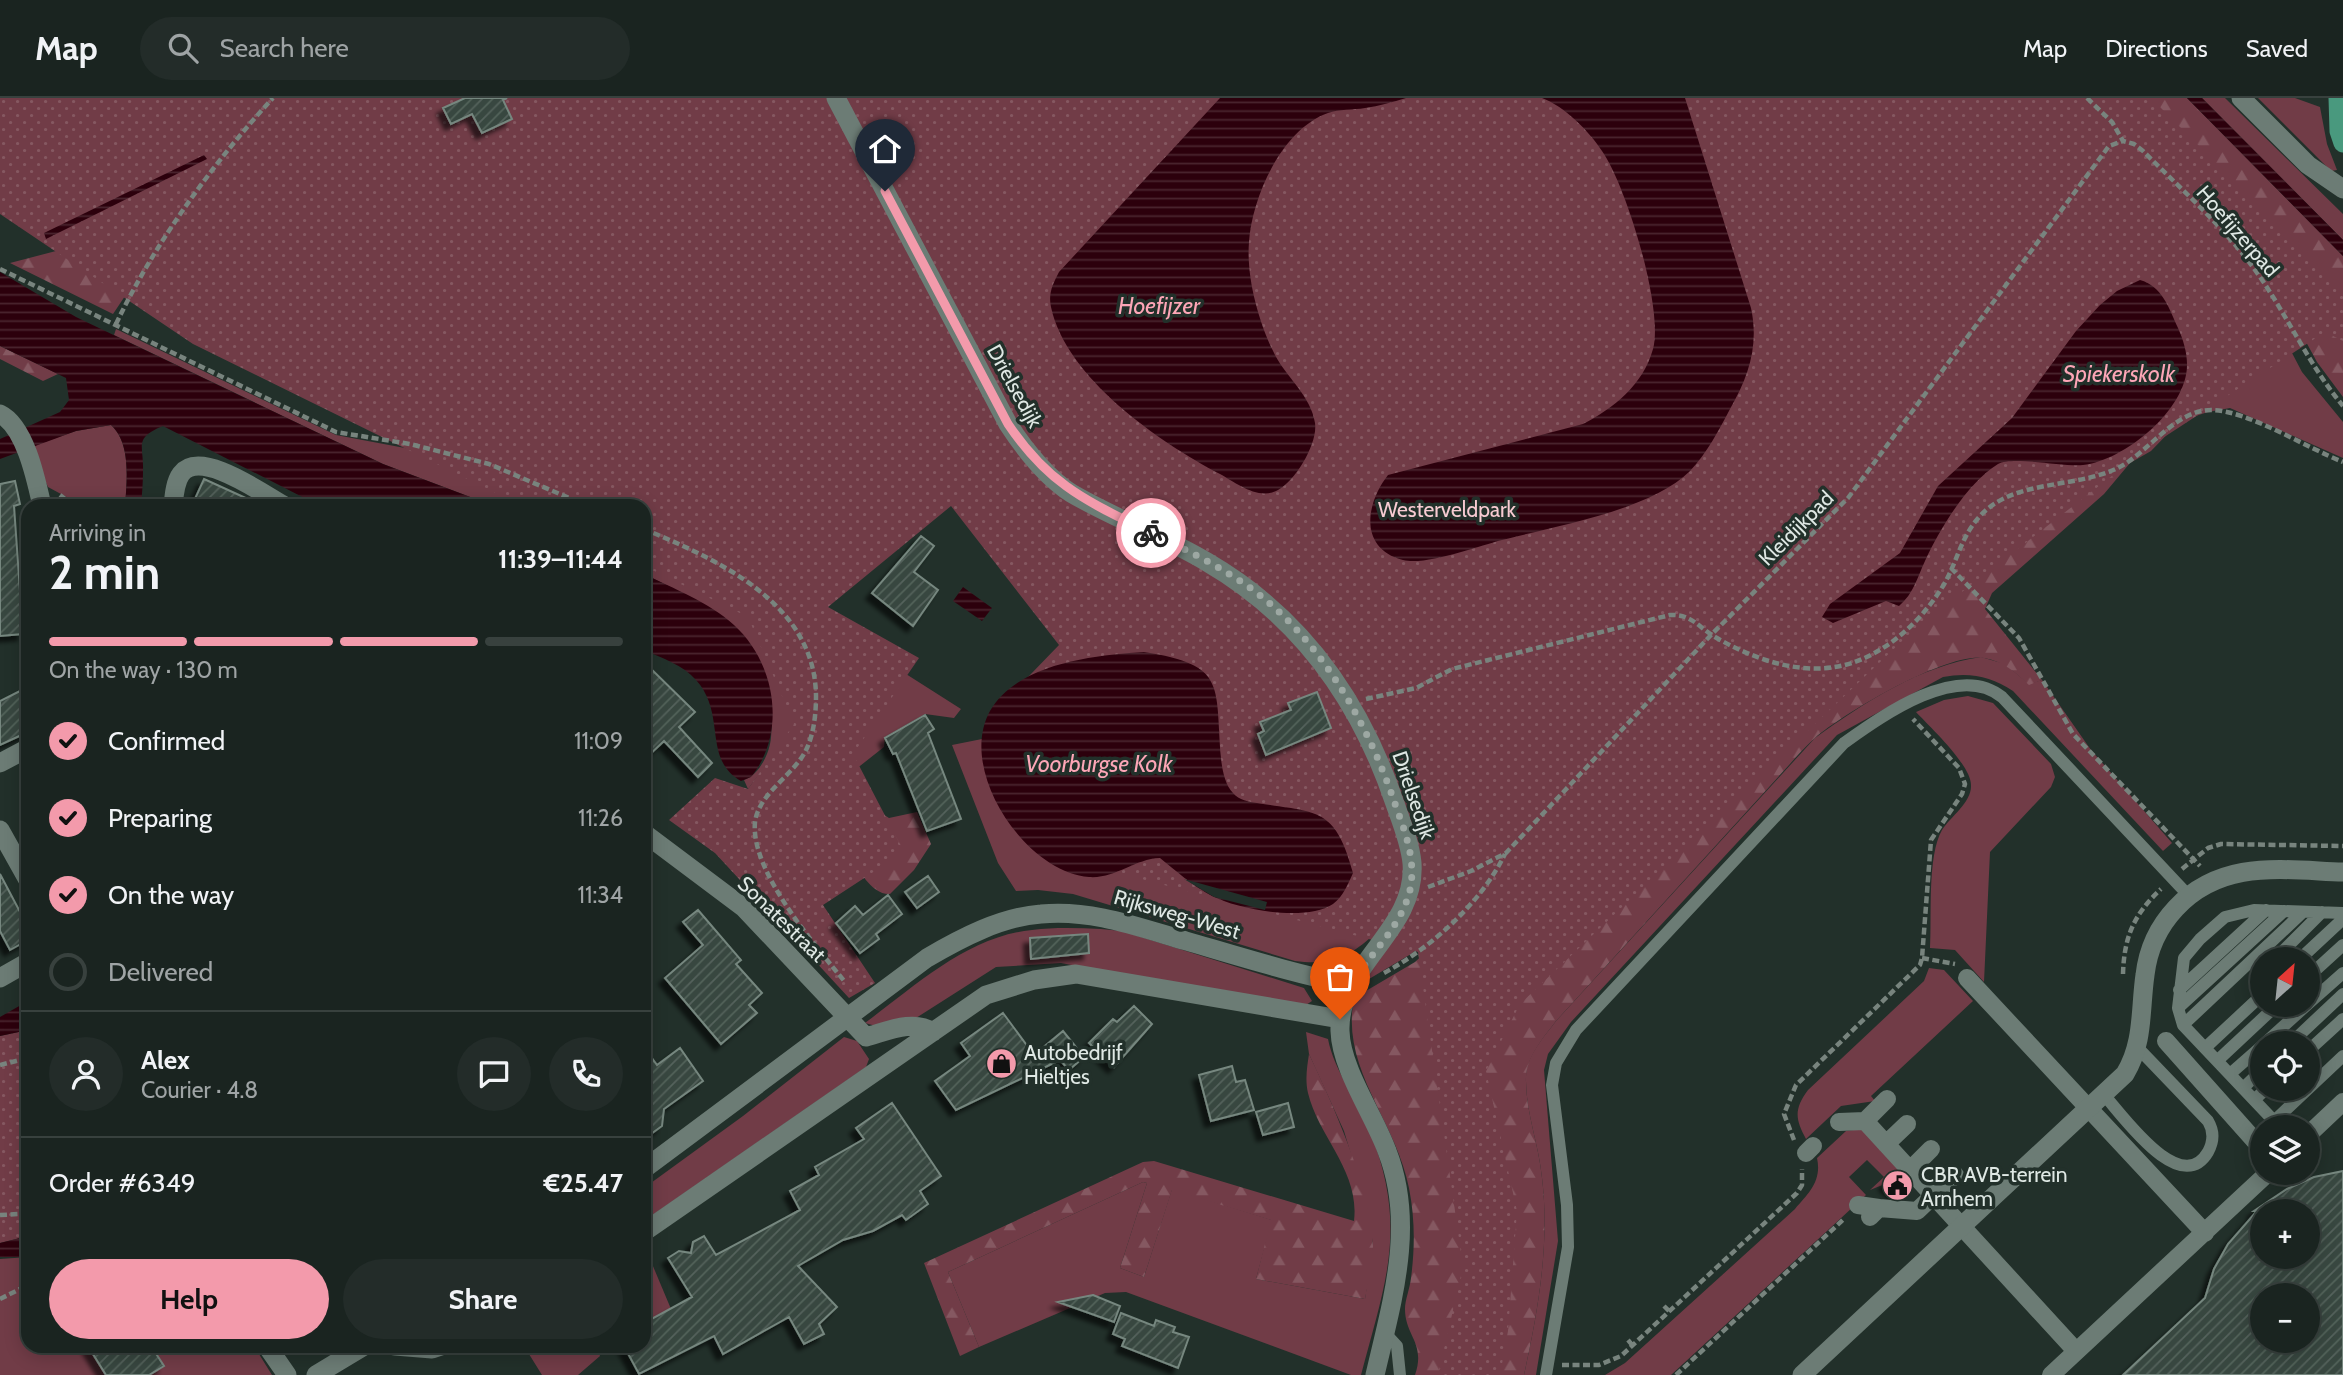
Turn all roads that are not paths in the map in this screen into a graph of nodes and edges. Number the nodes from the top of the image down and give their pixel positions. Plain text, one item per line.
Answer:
1 (836, 98) edge
2 (2241, 98) edge
3 (2335, 99) edge
4 (2343, 143) edge
5 (2343, 189) edge
6 (0, 414) edge
7 (41, 499) edge
8 (175, 499) edge
9 (272, 499) edge
10 (21, 752) edge
11 (0, 763) edge
12 (0, 830) edge
13 (651, 838) edge
14 (21, 868) edge
15 (2343, 872) edge
16 (2189, 895) junction
17 (2266, 910) junction
18 (2284, 911) junction
19 (2303, 912) junction
20 (2322, 912) junction
21 (2343, 913) edge
22 (2343, 919) edge
23 (2343, 945) edge
24 (2287, 947) edge
25 (2313, 947) edge
26 (21, 966) edge
27 (2320, 966) edge
28 (2343, 973) edge
29 (0, 978) edge
30 (1967, 978) dead end
31 (1351, 985) junction
32 (2179, 990) junction
33 (2320, 993) edge
34 (2343, 994) edge
35 (2250, 1005) edge
36 (2178, 1007) junction
37 (2264, 1017) edge
38 (2294, 1017) edge
39 (849, 1019) junction
40 (1340, 1019) junction
41 (2343, 1019) edge
42 (2183, 1025) junction
43 (2278, 1031) edge
44 (2304, 1031) edge
45 (933, 1032) junction
46 (866, 1037) junction
47 (2320, 1040) edge
48 (2166, 1041) dead end
49 (2137, 1047) junction
50 (2205, 1048) junction
51 (2250, 1056) edge
52 (2343, 1056) edge
53 (2217, 1060) junction
54 (887, 1063) junction
55 (2230, 1074) junction
56 (2320, 1078) edge
57 (2250, 1081) edge
58 (2243, 1088) junction
59 (2105, 1096) junction
60 (2250, 1096) edge
61 (1887, 1099) dead end
62 (2255, 1101) edge
63 (2295, 1101) edge
64 (2343, 1102) edge
65 (2089, 1110) junction
66 (1865, 1121) junction
67 (1839, 1122) dead end
68 (1907, 1124) dead end
69 (2320, 1124) edge
70 (2250, 1135) edge
71 (1886, 1144) junction
72 (1931, 1149) dead end
73 (651, 1165) edge
74 (1910, 1170) junction
75 (1955, 1175) dead end
76 (2255, 1185) edge
77 (1933, 1195) junction
78 (1869, 1210) road end
79 (651, 1227) edge
80 (1963, 1228) junction
81 (2205, 1233) junction
82 (1385, 1333) junction
83 (2076, 1351) junction
84 (272, 1353) edge
85 (352, 1353) edge
86 (1547, 1370) edge
87 (287, 1375) edge
88 (316, 1375) edge
89 (1375, 1375) edge
90 (1401, 1375) edge
91 (1802, 1375) edge
92 (2051, 1375) edge

1 - 31 street, Drielsedijk
2 - 5 street
3 - 4 main road
6 - 7 street
8 - 9 street
10 - 11 street
12 - 14 street
13 - 39 street, Sonatestraat
15 - 16 street
16 - 49 street
16 - 86 lane
17 - 18 lane
17 - 32 lane
17 - 32 lane
18 - 19 lane
18 - 36 lane
19 - 20 lane
19 - 42 lane
20 - 21 lane
20 - 24 lane
22 - 25 lane
23 - 27 lane
26 - 29 street
28 - 33 lane
30 - 65 street
31 - 39 street, Rijksweg-West
31 - 40 street, Drielsedijk
32 - 36 lane
34 - 44 lane
35 - 50 lane
36 - 42 lane
37 - 53 lane
38 - 43 lane
39 - 46 street
39 - 73 street, Rijksweg-West
40 - 45 street
40 - 82 street
41 - 47 lane
42 - 50 lane
45 - 46 street
45 - 54 street
46 - 54 street
48 - 70 street
49 - 59 street
49 - 59 lane
50 - 53 lane
51 - 55 lane
52 - 56 lane
53 - 55 lane
54 - 79 street
55 - 58 lane
57 - 58 lane
58 - 60 lane
59 - 65 street
61 - 66 street
62 - 63 lane
64 - 69 street
65 - 80 street
65 - 81 street
66 - 67 street
66 - 71 street
68 - 71 street
71 - 74 street
72 - 74 street
74 - 77 street
75 - 77 street
76 - 81 street
77 - 78 street
77 - 80 street
80 - 83 street
80 - 91 street
81 - 83 street
82 - 89 street
82 - 90 lane
83 - 92 street
84 - 87 street
85 - 88 street

